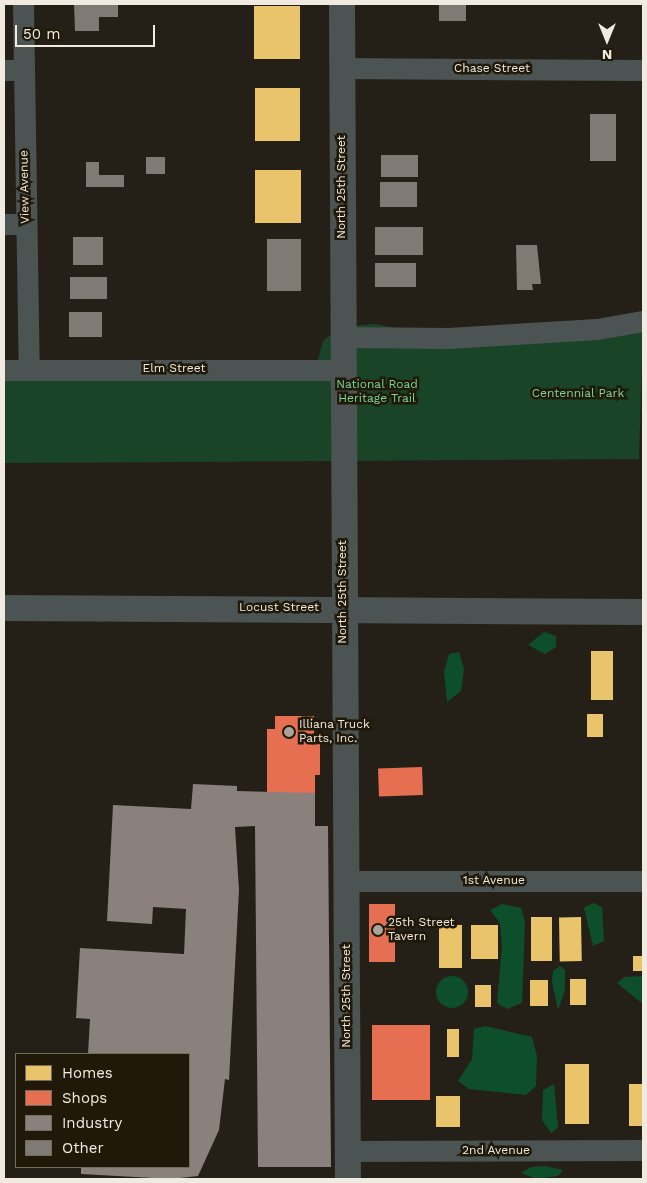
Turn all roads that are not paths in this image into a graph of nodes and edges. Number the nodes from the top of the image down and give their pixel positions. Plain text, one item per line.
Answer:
1 (23, 4) edge
2 (342, 4) edge
3 (342, 68) junction
4 (13, 70) edge
5 (643, 70) edge
6 (4, 224) edge
7 (26, 224) junction
8 (643, 321) edge
9 (344, 337) junction
10 (4, 370) edge
11 (29, 370) junction
12 (344, 370) junction
13 (4, 608) edge
14 (342, 608) junction
15 (643, 612) edge
16 (643, 881) edge
17 (346, 882) junction
18 (643, 1150) edge
19 (348, 1151) junction
20 (348, 1179) edge

1 - 4 street, View Avenue
2 - 3 street, North 25th Street
3 - 5 street, Chase Street
3 - 9 street, North 25th Street
4 - 7 street, View Avenue
6 - 7 street
7 - 11 street, View Avenue
8 - 9 street
9 - 12 street, North 25th Street
10 - 11 street, Elm Street
11 - 12 street, Elm Street
12 - 14 street, North 25th Street
13 - 14 street, Locust Street
14 - 15 street, Locust Street
14 - 17 street, North 25th Street
16 - 17 street, 1st Avenue
17 - 19 street, North 25th Street
18 - 19 street, 2nd Avenue
19 - 20 street, North 25th Street

